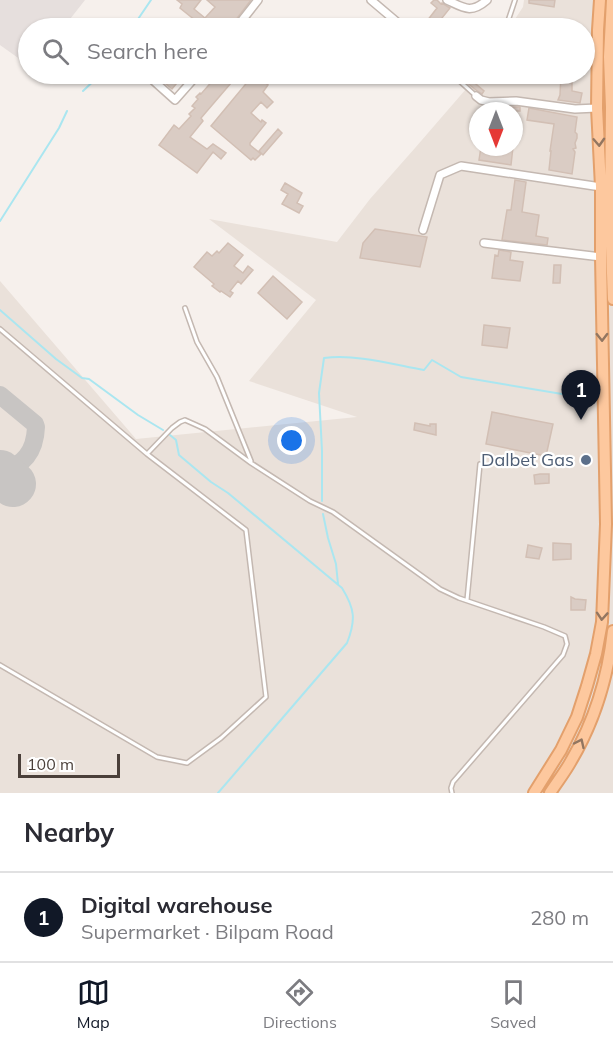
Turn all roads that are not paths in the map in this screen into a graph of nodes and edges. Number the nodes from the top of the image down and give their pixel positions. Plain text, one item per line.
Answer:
1 (258, 0) edge
2 (447, 0) edge
3 (487, 0) edge
4 (515, 0) edge
5 (600, 0) edge
6 (612, 0) edge
7 (377, 2) edge
8 (244, 18) edge
9 (394, 18) edge
10 (509, 18) edge
11 (611, 57) edge
12 (157, 84) edge
13 (189, 84) edge
14 (463, 84) edge
15 (476, 96) joint
16 (612, 107) edge
17 (597, 108) junction
18 (611, 161) edge
19 (601, 187) junction
20 (612, 220) edge
21 (423, 230) dead end
22 (484, 243) dead end
23 (601, 257) junction
24 (613, 271) edge
25 (613, 299) edge
26 (185, 308) dead end
27 (0, 329) edge
28 (147, 454) junction
29 (251, 463) junction
30 (480, 464) dead end
31 (467, 600) junction
32 (613, 632) edge
33 (0, 665) edge
34 (458, 788) dead end
35 (452, 793) edge
36 (534, 793) edge
37 (550, 793) edge

1 - 8 street
2 - 3 street
4 - 10 lane
5 - 17 main road
6 - 11 main road
7 - 9 street
11 - 16 main road
12 - 13 street
14 - 15 lane
15 - 17 street
16 - 18 main road
17 -> 19 main road
18 - 20 main road
19 - 21 street
19 - 23 main road
20 - 24 main road
22 - 23 street
23 -> 36 main road
24 - 25 main road
26 - 29 lane
27 - 28 lane
28 - 29 lane
28 - 33 lane
29 - 31 lane
30 - 31 lane
31 - 35 lane
37 -> 32 main road
34 - 35 lane

